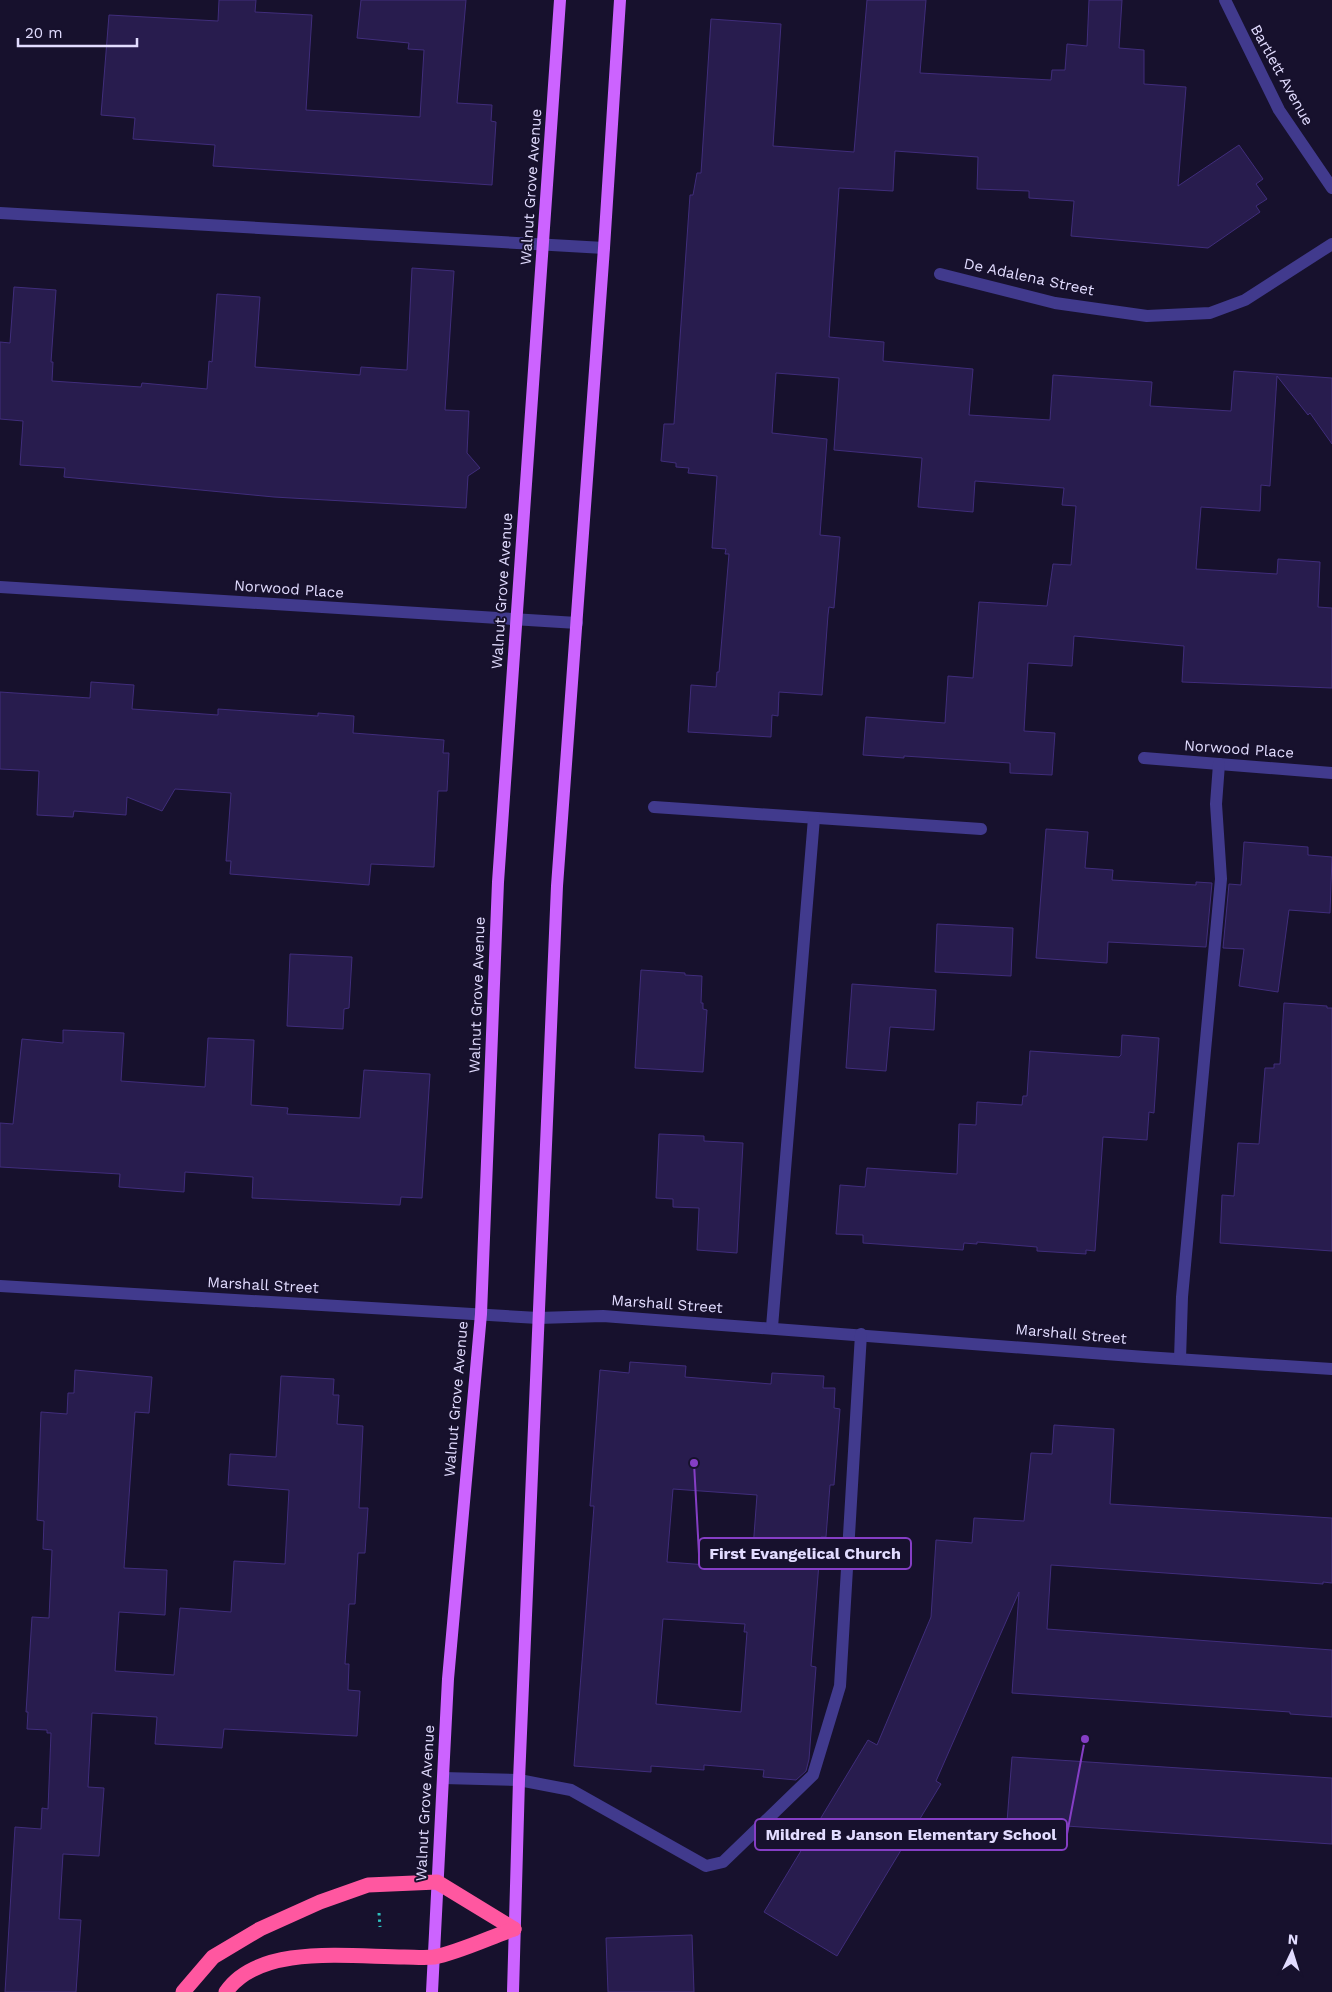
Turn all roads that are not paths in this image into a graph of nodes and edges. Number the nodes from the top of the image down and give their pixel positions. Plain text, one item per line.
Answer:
1 (560, 0) edge
2 (620, 0) edge
3 (1225, 0) edge
4 (1332, 188) edge
5 (0, 212) edge
6 (1332, 244) edge
7 (543, 245) junction
8 (604, 248) junction
9 (940, 274) dead end
10 (0, 587) edge
11 (517, 619) junction
12 (577, 623) junction
13 (1144, 758) dead end
14 (1219, 764) junction
15 (1332, 773) edge
16 (654, 806) dead end
17 (814, 818) junction
18 (981, 829) dead end
19 (0, 1286) edge
20 (481, 1314) junction
21 (538, 1318) junction
22 (772, 1327) junction
23 (861, 1334) junction
24 (1180, 1359) junction
25 (1332, 1368) edge
26 (443, 1778) junction
27 (519, 1780) junction
28 (437, 1882) junction
29 (514, 1929) junction
30 (434, 1957) junction
31 (183, 1992) edge
32 (226, 1992) edge
33 (432, 1992) edge
34 (513, 1992) edge

1 - 7 main road, Walnut Grove Avenue
2 - 8 main road
3 - 4 street, Bartlett Avenue
5 - 7 street
6 - 9 street, De Adalena Street
7 - 8 street
7 - 11 main road, Walnut Grove Avenue
8 - 12 main road
10 - 11 street, Norwood Place
11 - 12 street, Norwood Place
11 - 20 main road, Walnut Grove Avenue
12 - 21 main road
13 - 14 street, Norwood Place
14 - 15 street, Norwood Place
14 - 24 street
16 - 17 street
17 - 18 street
17 - 22 street
19 - 20 street, Marshall Street
20 - 21 street, Marshall Street
20 - 26 main road, Walnut Grove Avenue
21 - 22 street, Marshall Street
21 - 27 main road
22 - 23 street, Marshall Street
23 - 24 street, Marshall Street
23 - 27 street
24 - 25 street, Marshall Street
26 - 27 street
26 - 28 main road, Walnut Grove Avenue
27 - 29 main road
28 - 29 highway
28 - 30 main road, Walnut Grove Avenue
28 - 31 highway
29 - 30 highway
29 - 34 main road
30 - 32 highway
30 - 33 main road, Walnut Grove Avenue

